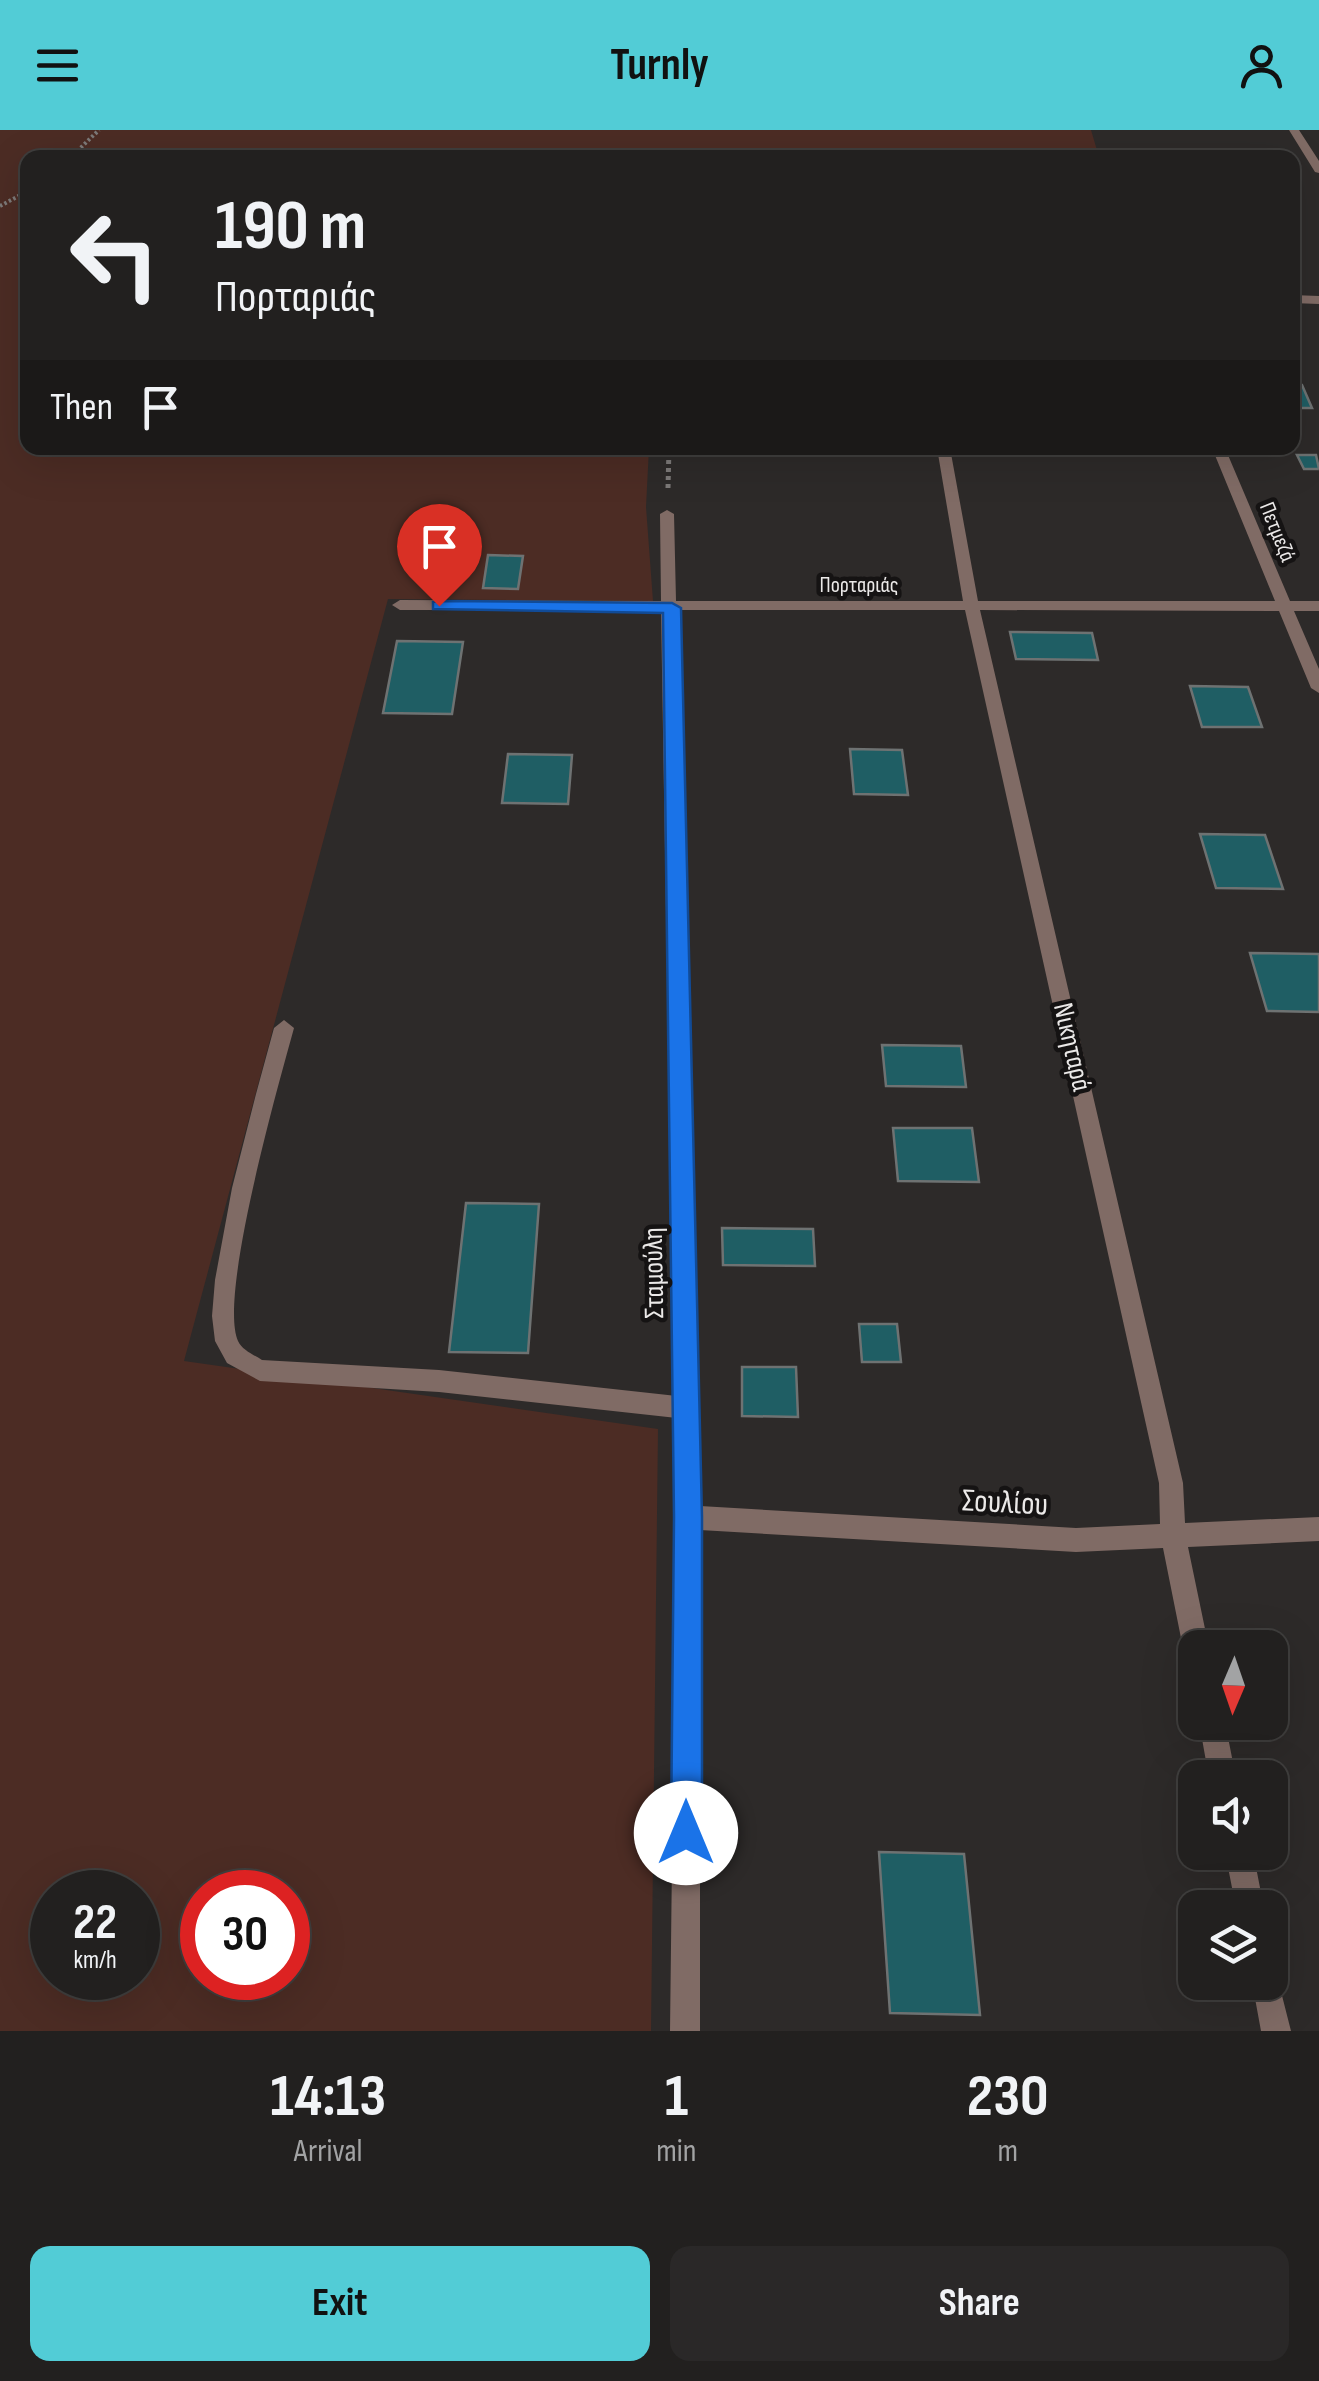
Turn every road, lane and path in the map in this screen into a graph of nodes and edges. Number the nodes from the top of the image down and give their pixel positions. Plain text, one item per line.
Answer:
1 (99, 130) edge
2 (1294, 130) edge
3 (78, 150) edge
4 (1319, 170) edge
5 (669, 455) edge
6 (944, 455) edge
7 (1221, 455) edge
8 (667, 514) joint
9 (400, 605) dead end
10 (1283, 606) junction
11 (1319, 606) edge
12 (972, 607) junction
13 (672, 608) junction
14 (1319, 688) edge
15 (284, 1028) dead end
16 (686, 1408) junction
17 (688, 1517) junction
18 (1319, 1529) edge
19 (1174, 1536) junction
20 (1192, 1630) edge
21 (1270, 2000) edge
22 (686, 2031) edge
23 (1276, 2031) edge

1 - 3 path
2 - 4 street
5 - 8 path
6 - 12 street, Νικηταρά
7 - 10 street, Πετμεζά
8 - 13 street, Σταμούλη
9 - 13 street, Πορταριάς
10 - 11 street, Πορταριάς
10 - 12 street, Πορταριάς
10 - 14 street, Πετμεζά
12 - 13 street, Πορταριάς
12 - 19 street, Νικηταρά
13 - 16 street, Σταμούλη
15 - 16 street
16 - 17 street, Σταμούλη
17 - 19 street, Σουλίου
17 - 22 street, Σταμούλη
18 - 19 street, Σουλίου
19 - 20 street, Νικηταρά
21 - 23 street

